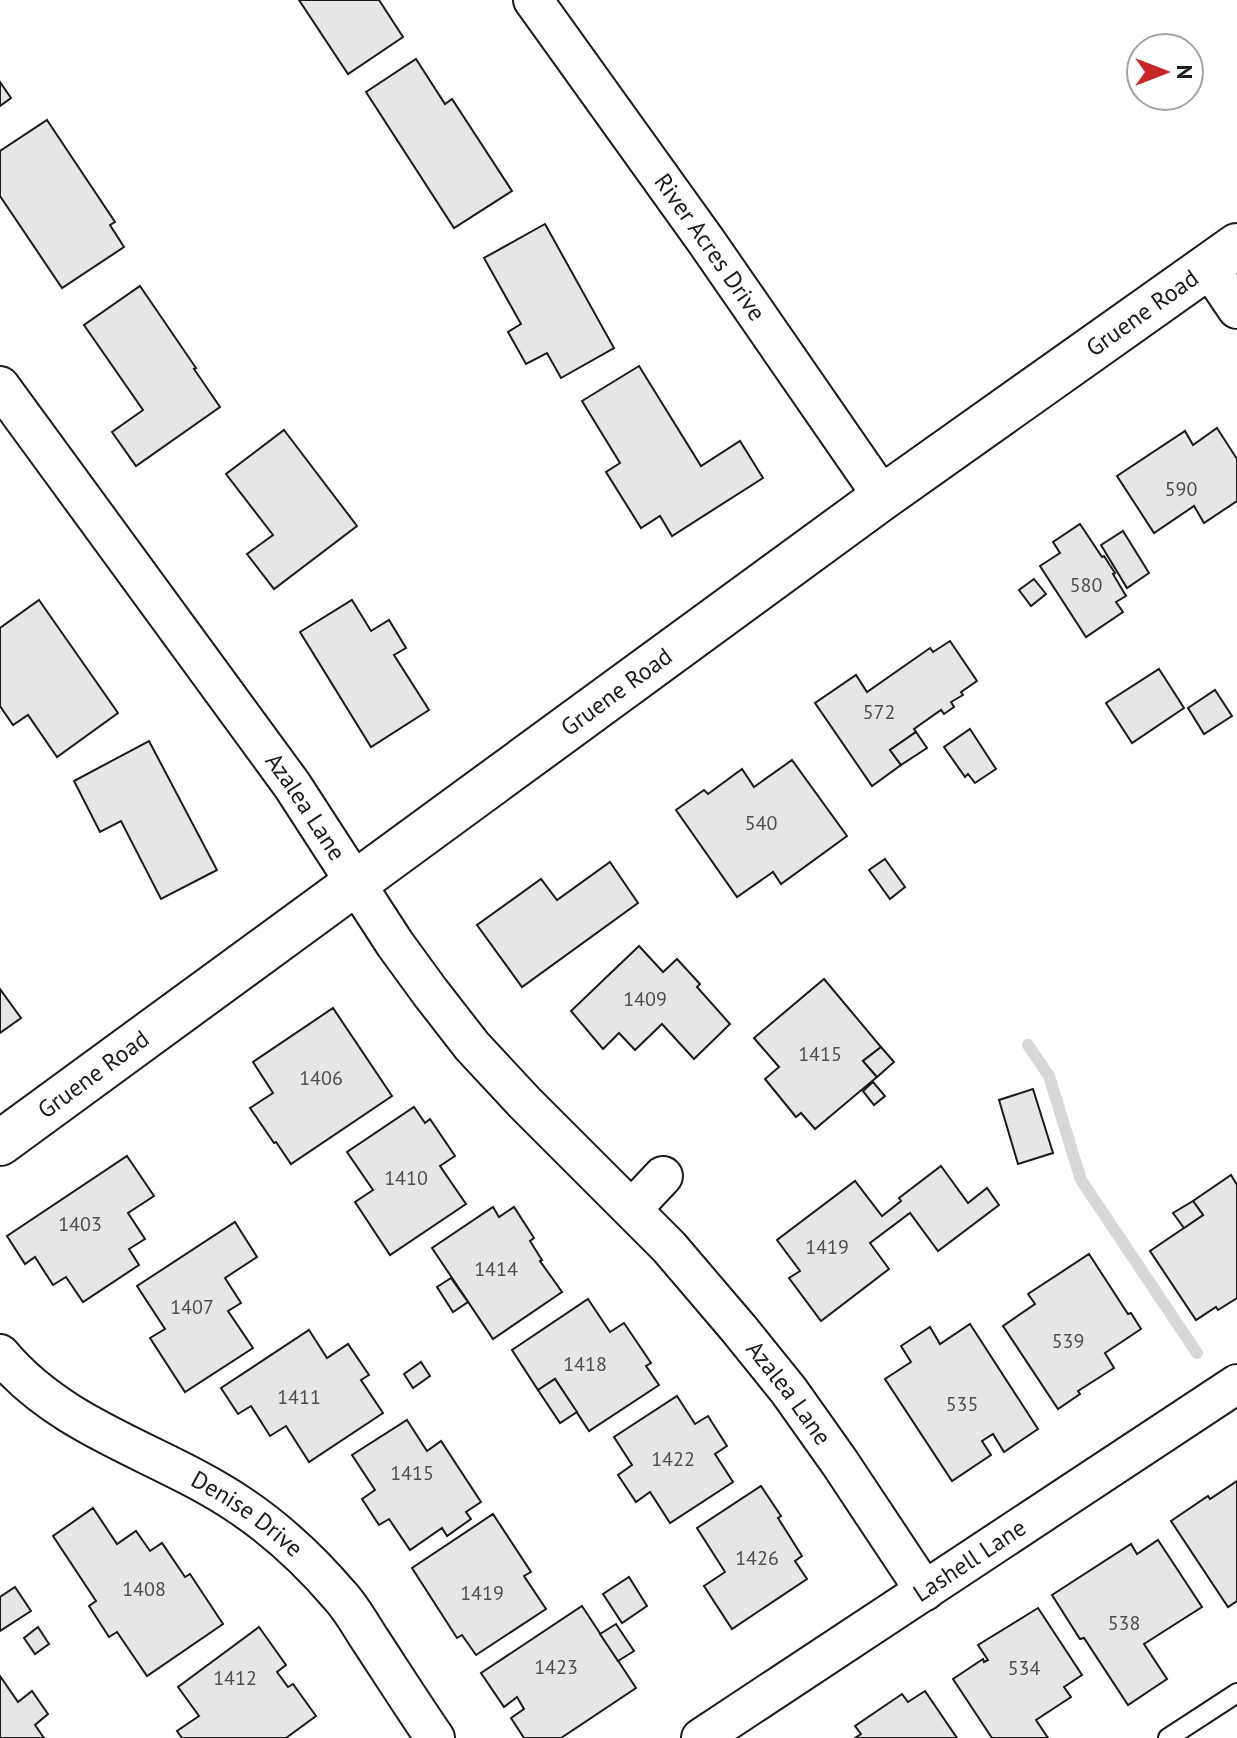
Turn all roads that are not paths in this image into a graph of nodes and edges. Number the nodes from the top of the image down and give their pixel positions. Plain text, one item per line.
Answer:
1 (533, 0) edge
2 (1223, 256) edge
3 (1237, 309) edge
4 (0, 386) edge
5 (883, 497) junction
6 (356, 882) junction
7 (0, 1143) edge
8 (663, 1176) dead end
9 (632, 1209) junction
10 (0, 1354) edge
11 (1237, 1384) edge
12 (925, 1591) junction
13 (1237, 1693) edge
14 (435, 1738) edge
15 (701, 1738) edge
16 (1168, 1738) edge

1 - 5 street, River Acres Drive
2 - 3 street
2 - 5 street, Gruene Road
4 - 6 street, Azalea Lane
5 - 6 street, Gruene Road
6 - 7 street, Gruene Road
6 - 9 street, Azalea Lane
8 - 9 street
9 - 12 street, Azalea Lane
10 - 14 street, Denise Drive
11 - 12 street, Lashell Lane
12 - 15 street, Lashell Lane
13 - 16 lane

